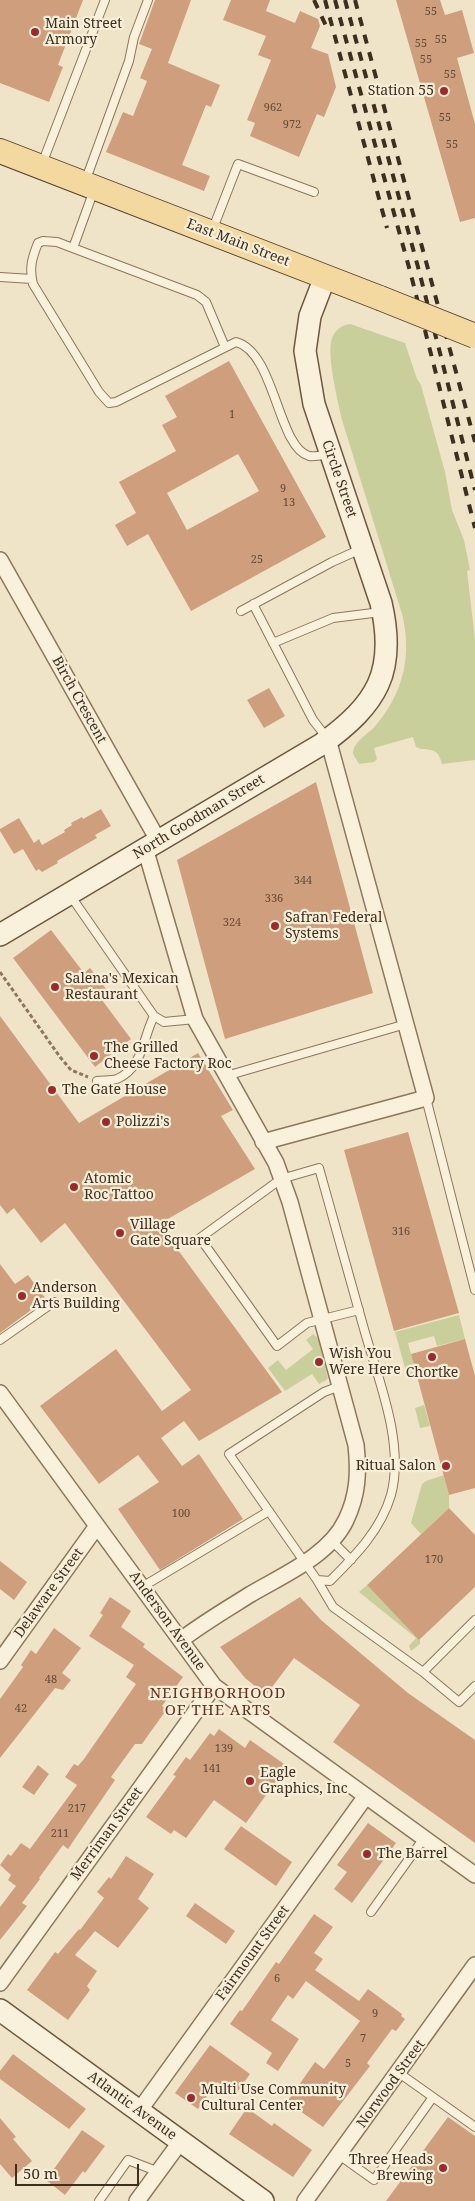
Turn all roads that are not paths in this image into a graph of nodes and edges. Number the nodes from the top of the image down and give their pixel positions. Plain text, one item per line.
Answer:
1 (105, 0) edge
2 (148, 0) edge
3 (0, 151) edge
4 (41, 167) junction
5 (89, 186) junction
6 (314, 192) dead end
7 (211, 233) junction
8 (73, 248) junction
9 (0, 277) edge
10 (325, 277) junction
11 (32, 279) junction
12 (475, 336) edge
13 (225, 346) junction
14 (331, 454) junction
15 (363, 548) junction
16 (0, 560) edge
17 (253, 604) junction
18 (240, 611) dead end
19 (383, 612) junction
20 (273, 643) junction
21 (380, 680) joint
22 (328, 739) junction
23 (152, 844) junction
24 (69, 893) junction
25 (0, 935) edge
26 (154, 1016) junction
27 (195, 1019) junction
28 (406, 1024) junction
29 (226, 1076) junction
30 (97, 1081) road end
31 (426, 1098) junction
32 (262, 1142) junction
33 (281, 1179) junction
34 (475, 1290) edge
35 (54, 1302) dead end
36 (359, 1310) junction
37 (322, 1319) junction
38 (0, 1340) edge
39 (340, 1386) junction
40 (2, 1399) edge
41 (269, 1511) junction
42 (97, 1526) junction
43 (331, 1540) junction
44 (351, 1560) junction
45 (304, 1562) junction
46 (317, 1580) junction
47 (142, 1587) junction
48 (475, 1620) edge
49 (181, 1640) junction
50 (0, 1661) edge
51 (423, 1672) junction
52 (214, 1686) junction
53 (475, 1686) edge
54 (366, 1796) junction
55 (424, 1838) junction
56 (475, 1875) edge
57 (371, 1912) dead end
58 (475, 1965) edge
59 (0, 1982) edge
60 (0, 2010) edge
61 (399, 2073) junction
62 (433, 2097) junction
63 (139, 2111) junction
64 (475, 2127) edge
65 (181, 2141) junction
66 (339, 2155) junction
67 (159, 2172) junction
68 (98, 2201) edge
69 (138, 2201) edge
70 (263, 2201) edge
71 (305, 2201) edge

1 - 4 lane
2 - 5 lane
3 - 4 main road, East Main Street
4 - 5 main road, East Main Street
5 - 7 main road, East Main Street
5 - 8 lane
6 - 7 lane
7 - 10 main road, East Main Street
8 - 11 lane
8 - 13 lane
9 - 11 lane
10 - 12 main road, East Main Street, bridge
10 - 14 main road, Circle Street
11 - 13 lane
13 - 14 lane
14 - 15 main road, Circle Street
15 - 17 lane
15 - 19 main road, Circle Street
16 - 23 street, Birch Crescent
17 - 18 lane
17 - 20 lane
19 - 20 lane
19 - 21 main road, Circle Street
20 - 22 lane
21 - 22 main road, North Goodman Street
22 - 23 main road, North Goodman Street
22 - 28 street
23 - 24 main road, North Goodman Street
23 - 27 street, Birch Crescent
24 - 25 main road, North Goodman Street
24 - 26 lane
26 - 27 lane
26 - 30 lane
27 - 29 street, Birch Crescent
28 - 29 lane
28 - 31 street
29 - 32 street, Birch Crescent
31 - 32 street
31 - 34 lane
32 - 33 street, Birch Crescent
33 - 36 lane
33 - 37 street, Birch Crescent
33 - 37 lane
35 - 38 lane
36 - 37 lane
36 - 44 lane
37 - 39 street, Birch Crescent
39 - 41 lane
39 - 43 street, Birch Crescent
40 - 42 street, Anderson Avenue
41 - 45 lane
41 - 47 lane
42 - 47 street, Anderson Avenue
42 - 50 street, Delaware Street
43 - 44 lane
43 - 45 street, Birch Crescent
44 - 46 lane
45 - 46 lane
45 - 49 street, Birch Crescent
46 - 51 lane
47 - 49 street, Anderson Avenue
48 - 51 lane
49 - 52 street, Anderson Avenue
51 - 53 lane
52 - 54 street, Anderson Avenue
52 - 59 street, Merriman Street
54 - 55 street, Anderson Avenue
54 - 63 street, Fairmount Street
55 - 56 street, Anderson Avenue
55 - 57 lane
58 - 61 street, Norwood Street
60 - 63 main road, Atlantic Avenue
61 - 62 lane
61 - 66 street, Norwood Street
62 - 64 lane
62 - 66 lane
63 - 65 main road, Atlantic Avenue
65 - 67 street
65 - 70 main road, Atlantic Avenue
66 - 71 street, Norwood Street
67 - 68 lane
67 - 69 street

